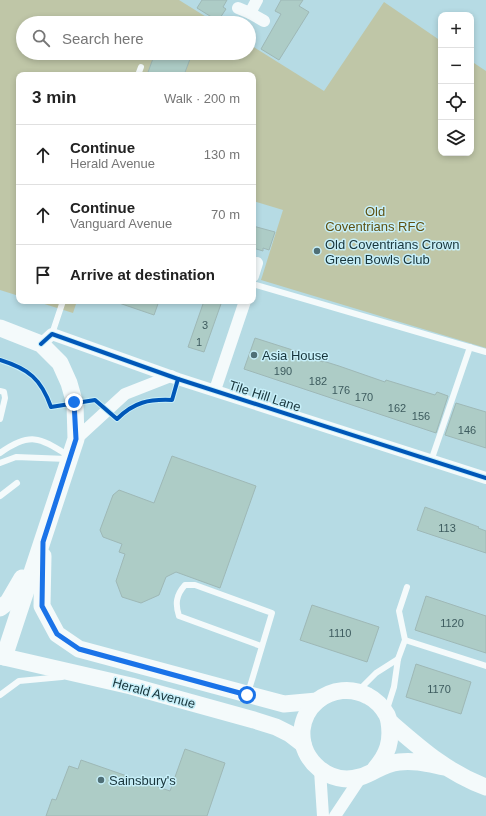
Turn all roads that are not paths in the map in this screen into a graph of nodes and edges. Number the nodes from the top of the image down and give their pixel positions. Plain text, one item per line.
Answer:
1 (257, 0) edge
2 (238, 8) dead end
3 (250, 13) junction
4 (255, 16) edge
5 (256, 17) edge
6 (264, 22) dead end
7 (141, 67) dead end
8 (139, 72) edge
9 (257, 263) dead end
10 (256, 266) edge
11 (256, 285) edge
12 (62, 304) edge
13 (244, 304) edge
14 (0, 328) edge
15 (0, 336) edge
16 (47, 339) junction
17 (470, 347) junction
18 (486, 352) edge
19 (172, 376) junction
20 (0, 390) edge
21 (215, 390) junction
22 (0, 419) edge
23 (76, 439) junction
24 (0, 452) edge
25 (69, 458) junction
26 (431, 461) junction
27 (0, 463) edge
28 (486, 478) edge
29 (17, 483) dead end
30 (0, 496) edge
31 (43, 542) junction
32 (407, 587) dead end
33 (0, 608) edge
34 (405, 640) junction
35 (261, 646) junction
36 (2, 659) edge
37 (398, 659) junction
38 (486, 666) edge
39 (83, 674) junction
40 (358, 692) junction
41 (0, 695) edge
42 (247, 695) junction
43 (317, 701) junction
44 (388, 719) junction
45 (303, 744) junction
46 (444, 767) junction
47 (320, 770) junction
48 (368, 773) junction
49 (486, 788) edge
50 (323, 816) edge
51 (335, 816) edge

1 - 3 street
2 - 3 street
3 - 4 street
5 - 6 street
7 - 8 lane
9 - 10 street
11 - 17 lane
12 - 16 lane
13 - 21 street
14 - 16 main road, Tile Hill Lane
15 - 16 main road
16 - 19 street, Tile Hill Lane
16 - 23 main road
17 - 18 lane
17 - 26 lane
19 - 21 street, Tile Hill Lane
19 - 23 street
20 - 22 lane
21 - 26 street, Tile Hill Lane
23 - 25 main road
24 - 25 lane
25 - 27 lane
25 - 31 main road
26 - 28 street, Tile Hill Lane
29 - 30 lane
31 - 33 main road
31 - 36 main road
31 - 42 main road, Herald Avenue
32 - 34 lane
34 - 37 lane
34 - 38 lane
35 - 35 lane
35 - 42 lane
36 - 39 main road, Herald Avenue
37 - 40 lane
37 - 44 lane
39 - 41 lane
39 - 45 main road, Herald Avenue
40 - 43 main road, Herald Avenue
40 - 44 main road, Herald Avenue
42 - 43 main road, Herald Avenue
43 - 45 main road, Herald Avenue
44 - 46 main road, Herald Avenue
44 - 48 main road
45 - 47 main road, Herald Avenue
46 - 48 main road, Herald Avenue
46 - 49 main road, Herald Avenue
47 - 48 main road, Herald Avenue
47 - 50 street
48 - 51 street

